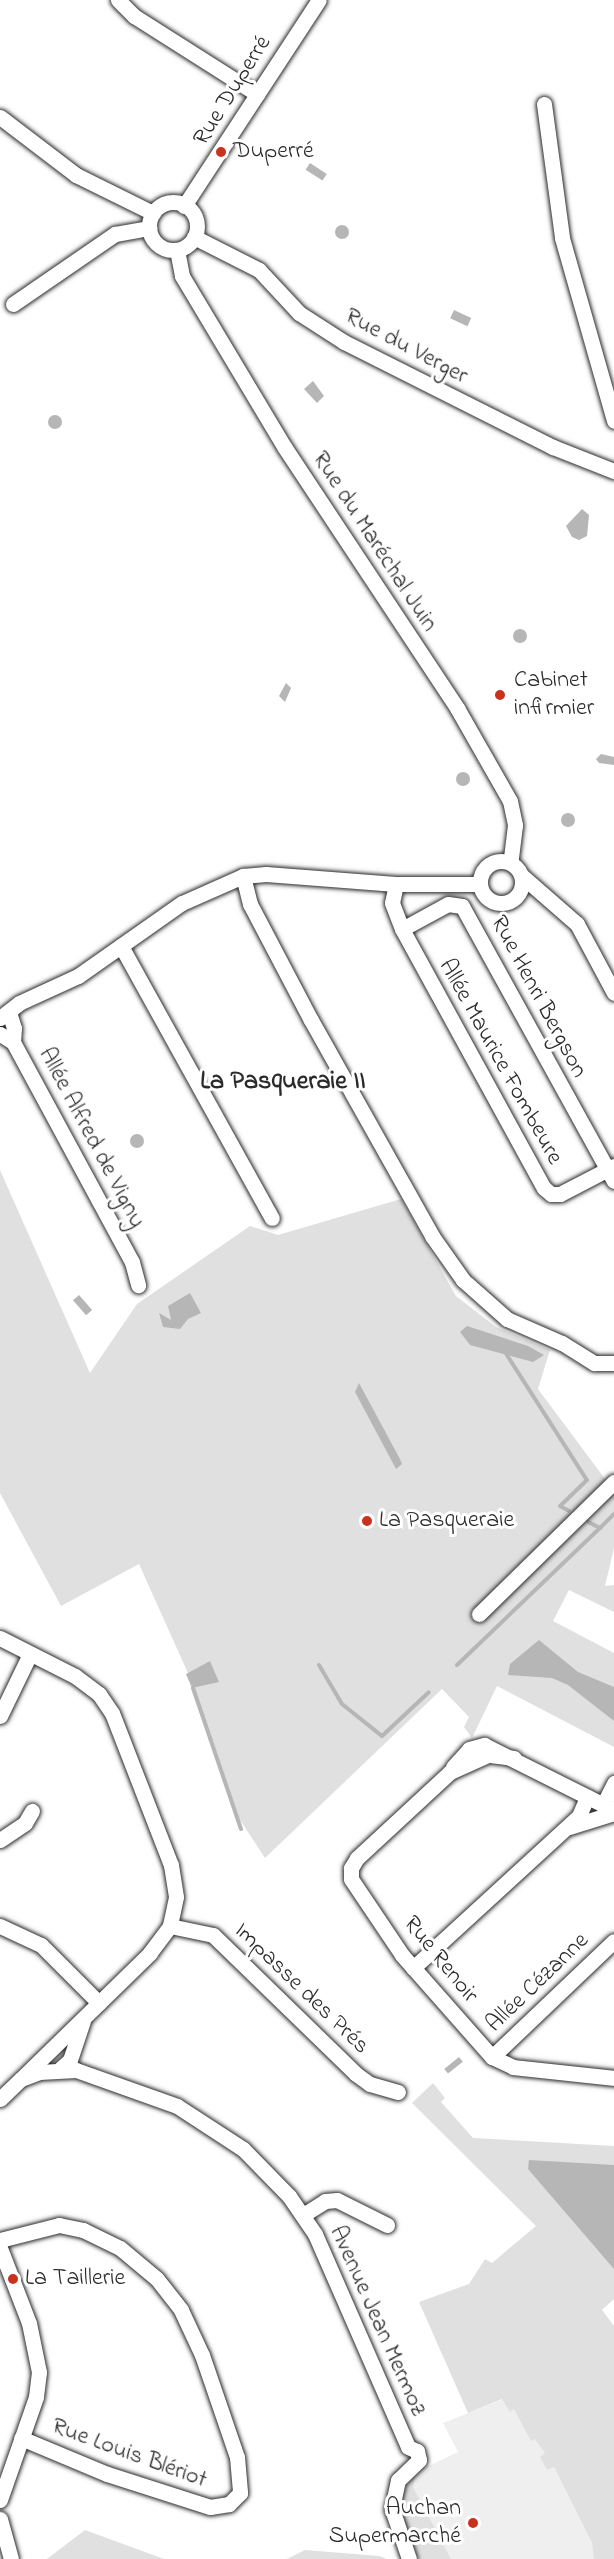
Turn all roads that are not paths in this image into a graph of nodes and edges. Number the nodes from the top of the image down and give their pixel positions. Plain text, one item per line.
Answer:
1 (118, 0) edge
2 (319, 0) edge
3 (257, 94) junction
4 (543, 104) dead end
5 (0, 117) edge
6 (184, 206) junction
7 (153, 213) junction
8 (149, 228) junction
9 (194, 237) junction
10 (177, 250) junction
11 (14, 304) dead end
12 (614, 421) edge
13 (614, 471) edge
14 (510, 863) junction
15 (243, 876) junction
16 (522, 876) junction
17 (396, 884) junction
18 (480, 884) junction
19 (518, 895) junction
20 (569, 915) junction
21 (402, 929) junction
22 (121, 946) junction
23 (614, 993) edge
24 (4, 1015) edge
25 (7, 1038) edge
26 (612, 1172) edge
27 (272, 1218) dead end
28 (138, 1284) dead end
29 (614, 1363) edge
30 (614, 1482) edge
31 (479, 1614) dead end
32 (0, 1638) edge
33 (30, 1654) junction
34 (0, 1716) edge
35 (614, 1783) edge
36 (587, 1797) junction
37 (32, 1810) dead end
38 (610, 1810) edge
39 (566, 1828) junction
40 (0, 1840) edge
41 (0, 1926) edge
42 (170, 1926) junction
43 (614, 1941) edge
44 (413, 1968) junction
45 (99, 2003) junction
46 (86, 2016) junction
47 (53, 2045) junction
48 (72, 2049) junction
49 (492, 2057) junction
50 (61, 2068) junction
51 (98, 2077) junction
52 (614, 2078) edge
53 (21, 2079) junction
54 (398, 2092) dead end
55 (0, 2099) edge
56 (303, 2215) junction
57 (387, 2225) dead end
58 (0, 2240) edge
59 (0, 2248) edge
60 (21, 2438) junction
61 (0, 2500) edge
62 (0, 2519) edge
63 (3, 2545) edge
64 (11, 2559) edge
65 (409, 2559) edge

1 - 3 street
2 - 3 street, Rue Duperré
3 - 6 street, Rue Duperré
4 - 12 street
5 - 7 street
6 - 7 street
6 - 9 street
7 - 8 street
8 - 10 street
8 - 11 street
9 - 10 street
9 - 13 street, Rue du Verger
10 - 14 street, Rue du Maréchal Juin
14 - 16 street
14 - 18 street
15 - 17 street
15 - 22 street
15 - 29 street
16 - 19 street
16 - 20 street
17 - 18 street
17 - 21 street, Allée Maurice Fombeure
18 - 19 street
19 - 20 street
20 - 23 street
21 - 26 street, Allée Maurice Fombeure
21 - 26 street, Rue Henri Bergson
22 - 24 street
22 - 27 street
24 - 25 street, Allée Alfred de Vigny
25 - 28 street, Allée Alfred de Vigny
30 - 31 street
32 - 33 street
33 - 34 street
33 - 42 street
35 - 38 street
36 - 38 street
36 - 39 street
36 - 44 street, Rue Renoir
37 - 40 street
38 - 39 street
39 - 44 street
41 - 45 street
42 - 45 street
42 - 54 street, Impasse des Prés
43 - 49 street, Allée Cézanne
44 - 49 street, Rue Renoir
45 - 46 street
46 - 47 street
46 - 48 street
47 - 48 street
47 - 50 street
47 - 53 street
48 - 50 street
48 - 51 street
49 - 52 street, Rue Renoir
50 - 51 street, Avenue Jean Mermoz
50 - 53 street, Avenue Jean Mermoz
51 - 56 street, Avenue Jean Mermoz
53 - 55 street, Avenue Jean Mermoz
56 - 57 street
56 - 65 street, Avenue Jean Mermoz
58 - 60 street, Rue Louis Blériot
59 - 60 street
60 - 61 street
62 - 63 street
63 - 64 street

